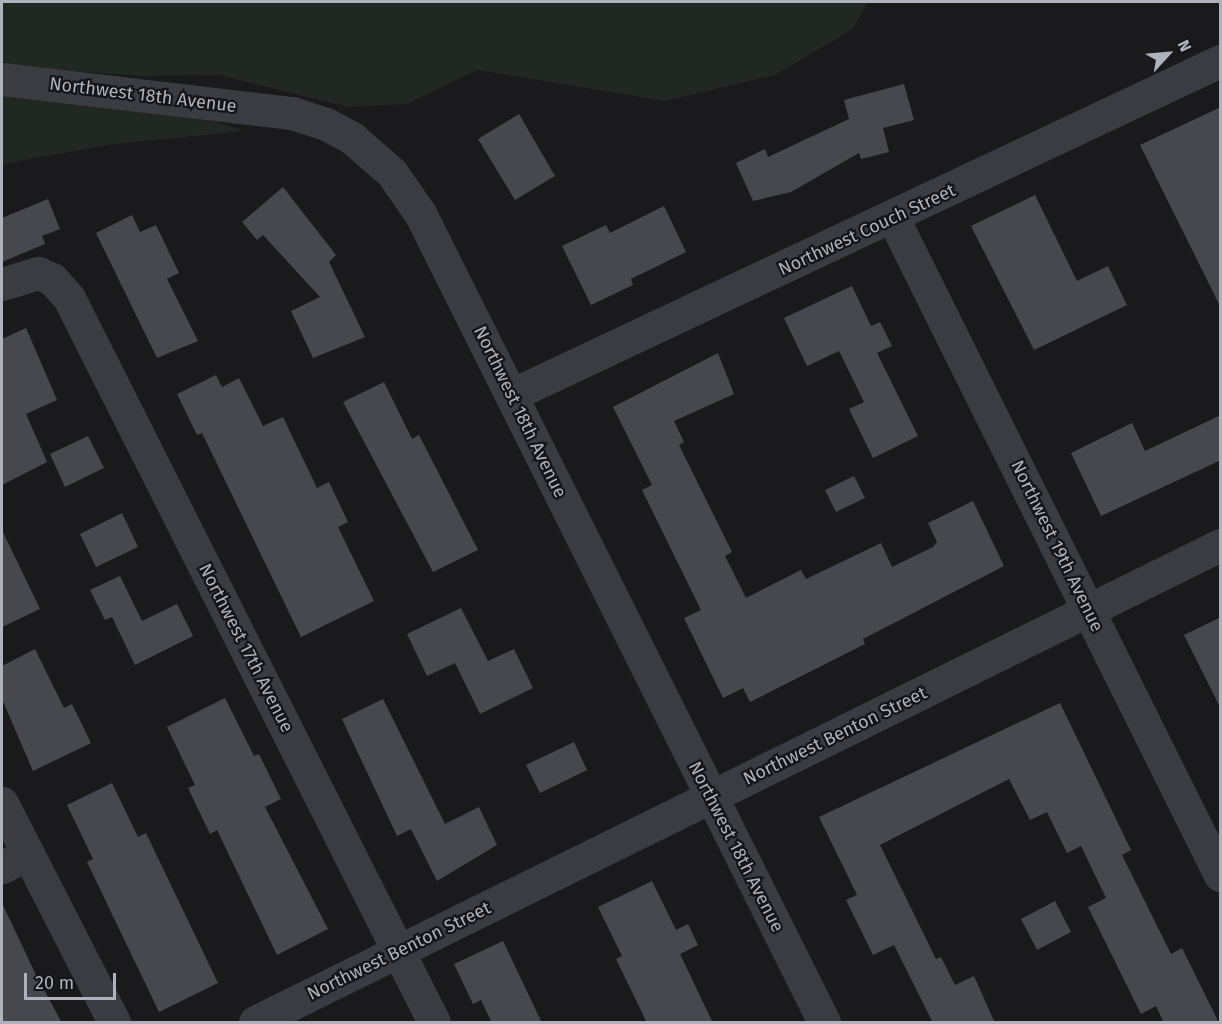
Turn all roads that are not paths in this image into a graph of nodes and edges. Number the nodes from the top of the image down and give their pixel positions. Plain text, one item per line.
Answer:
1 (1221, 61) edge
2 (2, 79) edge
3 (893, 218) junction
4 (2, 284) edge
5 (511, 395) junction
6 (1221, 544) edge
7 (1089, 610) junction
8 (711, 797) junction
9 (2, 802) edge
10 (15, 861) edge
11 (1221, 875) edge
12 (399, 951) junction
13 (114, 1023) edge
14 (255, 1023) edge
15 (434, 1023) edge
16 (824, 1023) edge

1 - 3 street, Northwest Couch Street
2 - 5 street, Northwest 18th Avenue
3 - 5 street, Northwest Couch Street
3 - 7 street, Northwest 19th Avenue
4 - 12 street, Northwest 17th Avenue
5 - 8 street, Northwest 18th Avenue
6 - 7 street, Northwest Benton Street
7 - 8 street, Northwest Benton Street
7 - 11 street, Northwest 19th Avenue
8 - 12 street, Northwest Benton Street
8 - 16 street, Northwest 18th Avenue
9 - 10 street
10 - 13 street
12 - 14 street, Northwest Benton Street
12 - 15 street, Northwest 17th Avenue

